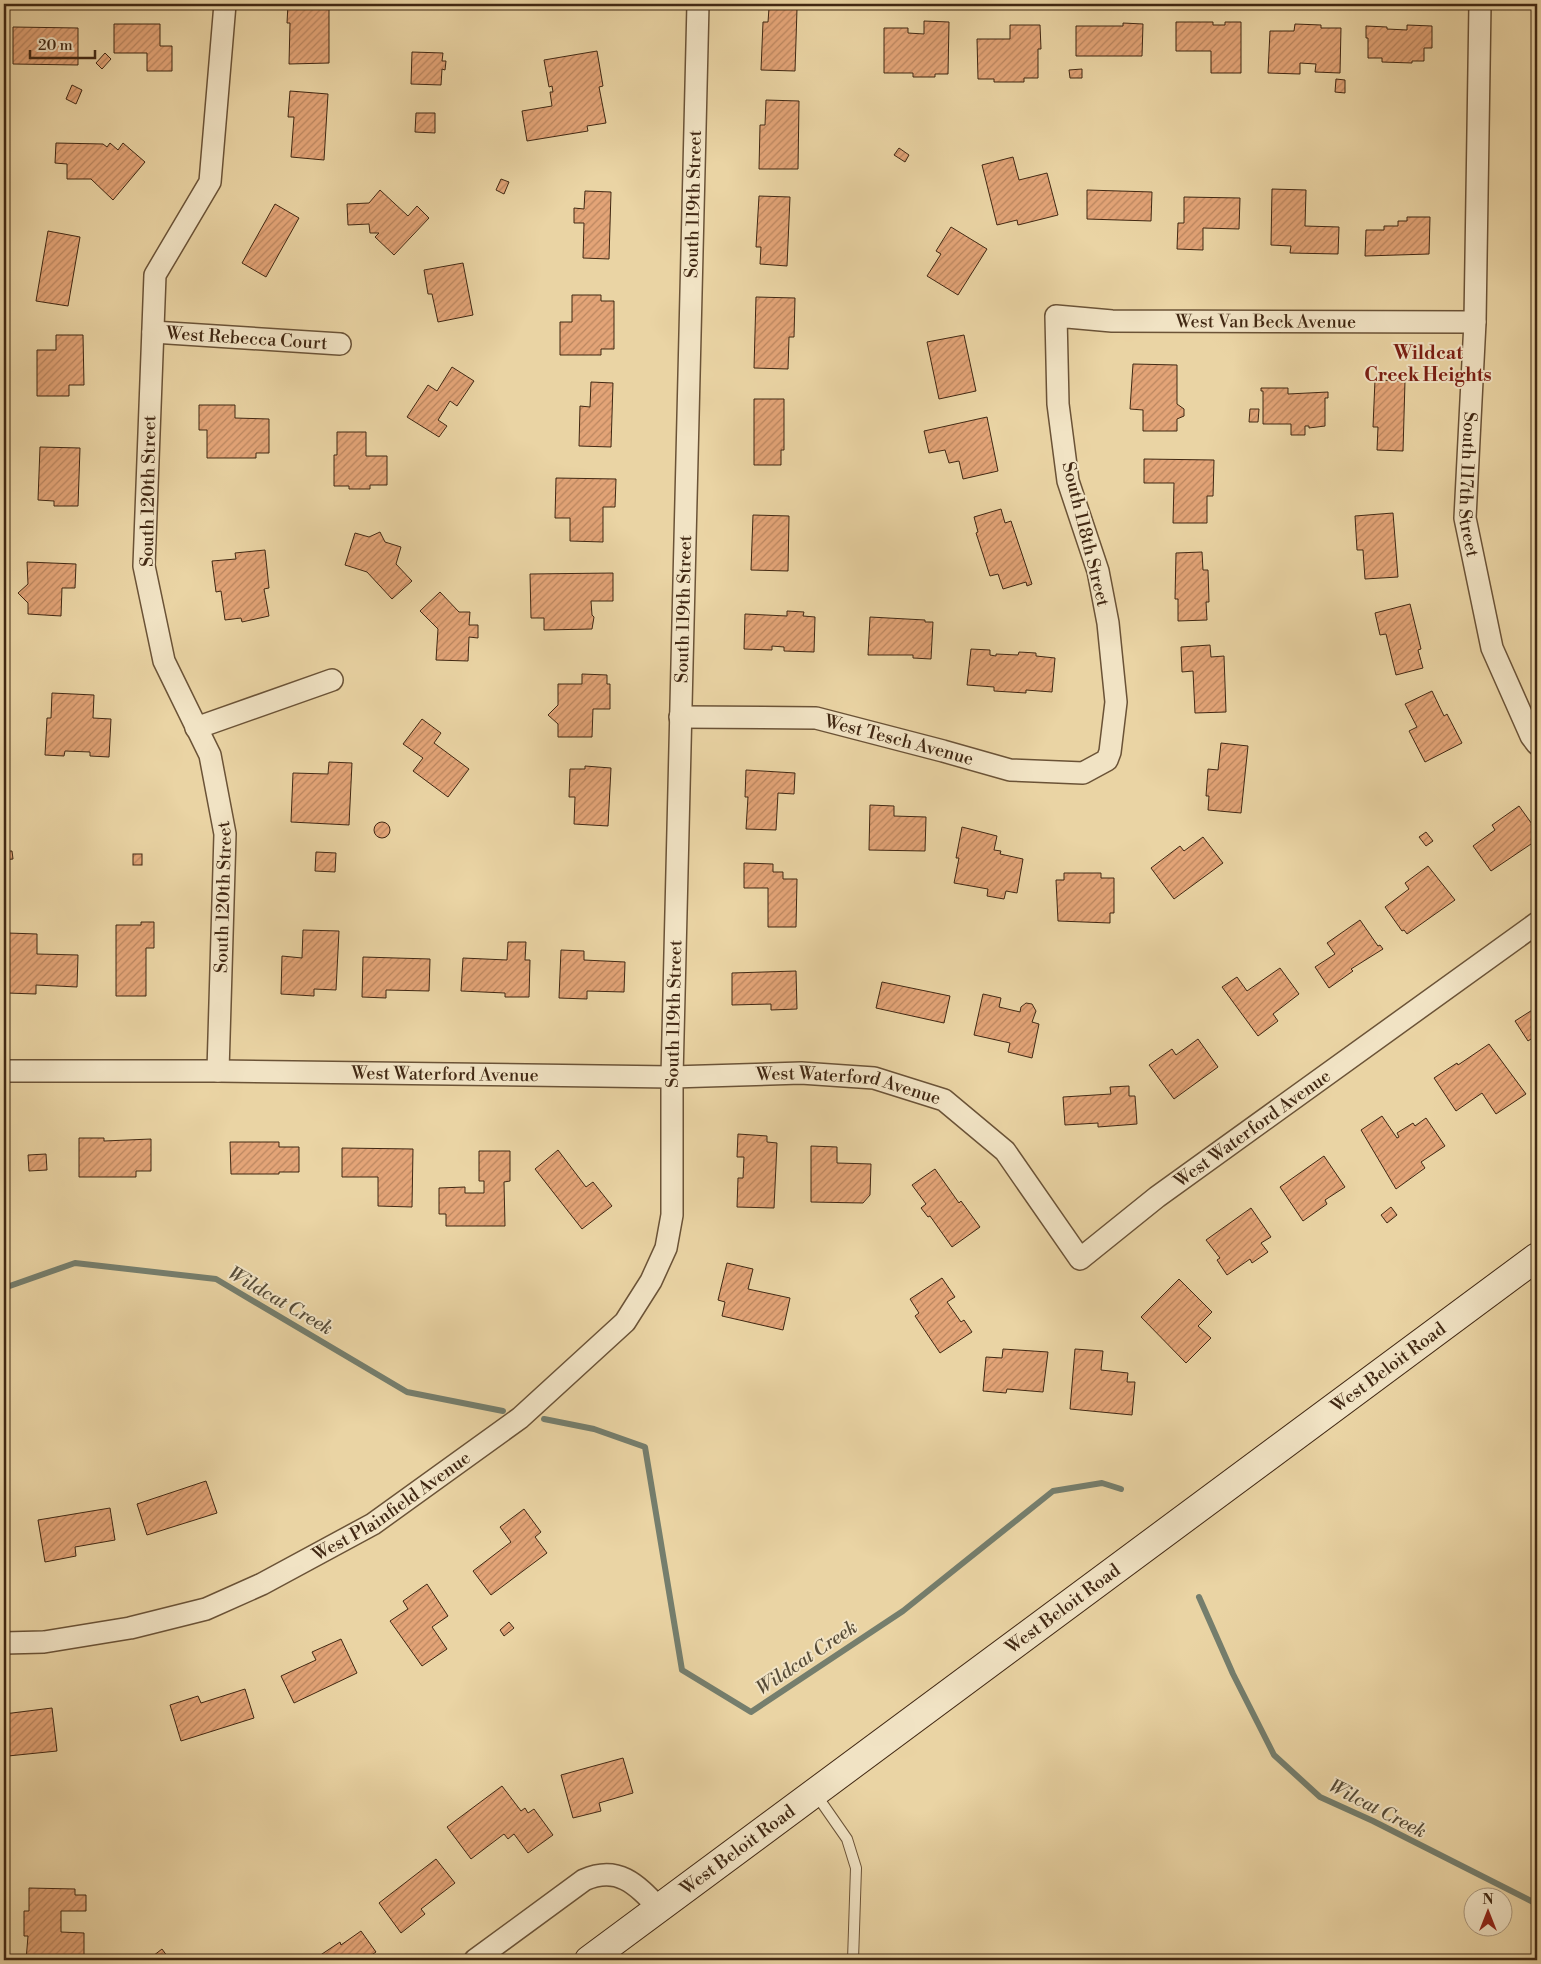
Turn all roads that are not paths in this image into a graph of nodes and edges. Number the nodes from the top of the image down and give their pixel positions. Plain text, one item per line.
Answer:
1 (225, 4) edge
2 (698, 4) edge
3 (1480, 4) edge
4 (1056, 316) joint
5 (1475, 322) junction
6 (153, 332) junction
7 (340, 344) dead end
8 (332, 680) dead end
9 (680, 717) junction
10 (196, 728) junction
11 (1537, 744) edge
12 (1110, 752) joint
13 (1537, 923) edge
14 (4, 1071) edge
15 (218, 1071) junction
16 (672, 1077) junction
17 (672, 1215) joint
18 (1537, 1257) edge
19 (4, 1642) edge
20 (815, 1793) junction
21 (659, 1908) junction
22 (474, 1960) edge
23 (589, 1960) edge
24 (853, 1960) edge

1 - 6 street, South 120th Street
2 - 9 street, South 119th Street
3 - 5 street, South 117th Street
4 - 5 street, West Van Beck Avenue
4 - 12 street, South 118th Street
5 - 11 street, South 117th Street
6 - 7 street, West Rebecca Court
6 - 10 street, South 120th Street
8 - 10 street
9 - 12 street, West Tesch Avenue
9 - 16 street, South 119th Street
10 - 15 street, South 120th Street
13 - 16 street, West Waterford Avenue
14 - 15 street, West Waterford Avenue
15 - 16 street, West Waterford Avenue
16 - 17 street, South 119th Street
17 - 19 street, West Plainfield Avenue
18 - 20 main road, West Beloit Road
20 - 21 main road, West Beloit Road
20 - 24 lane
21 - 22 street
21 - 23 main road, West Beloit Road

